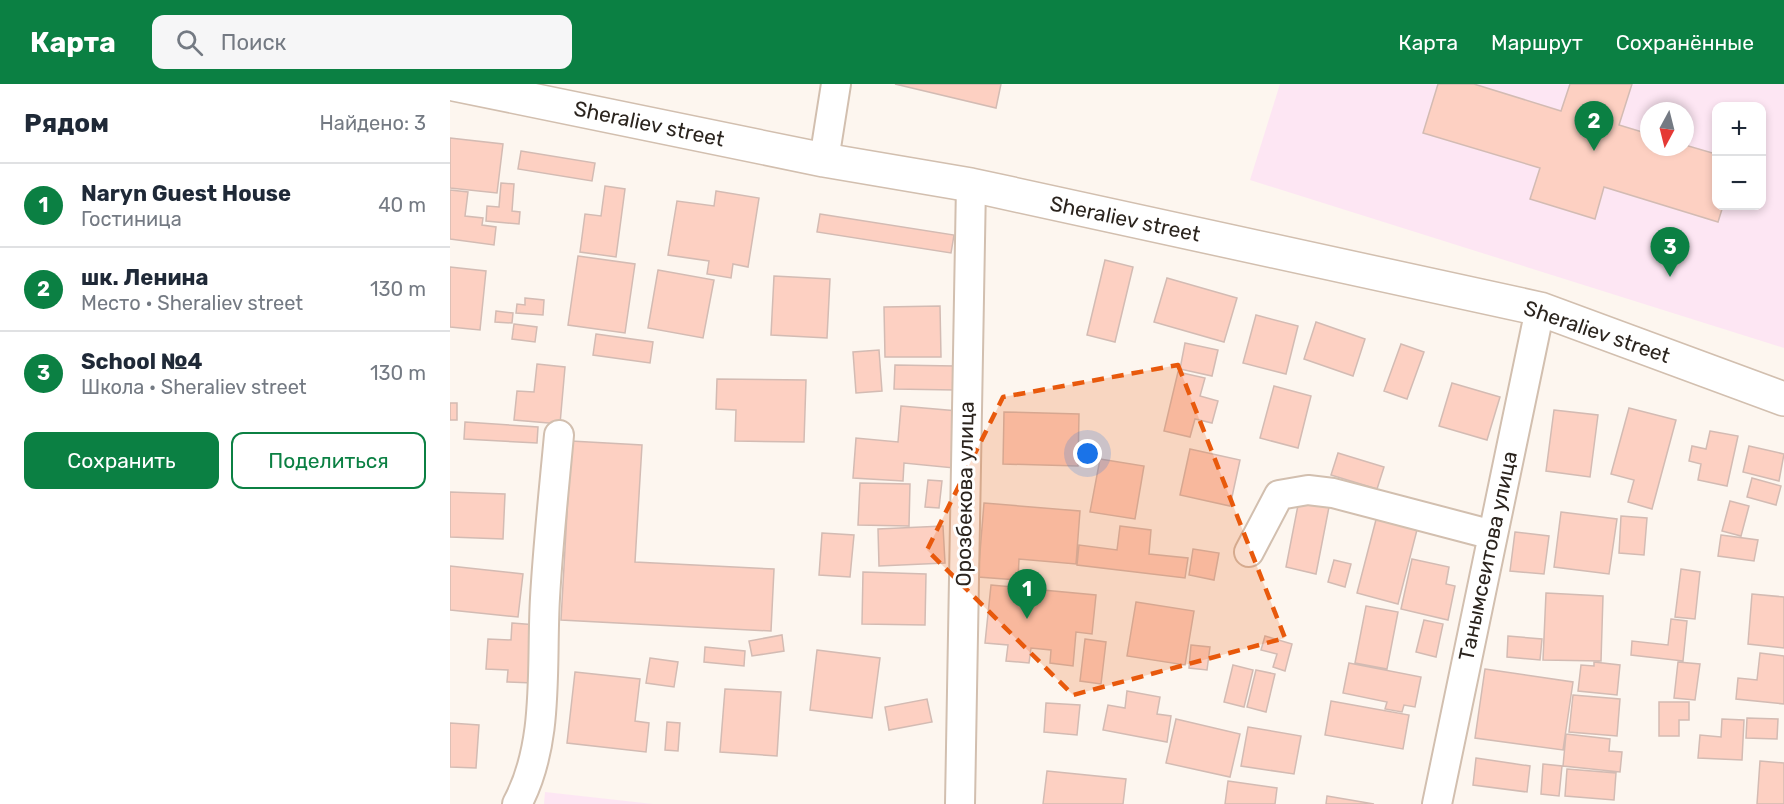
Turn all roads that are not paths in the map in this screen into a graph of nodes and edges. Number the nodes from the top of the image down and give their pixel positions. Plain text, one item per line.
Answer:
1 (454, 84) edge
2 (836, 84) edge
3 (824, 160) junction
4 (971, 185) junction
5 (1540, 309) junction
6 (1784, 399) edge
7 (559, 435) dead end
8 (1493, 535) junction
9 (1249, 552) dead end
10 (517, 804) edge
11 (960, 804) edge
12 (1437, 804) edge

1 - 3 street, Sheraliev street
2 - 3 street
3 - 4 street, Sheraliev street
4 - 5 street, Sheraliev street
4 - 11 street, Орозбекова улица
5 - 6 street, Sheraliev street
5 - 8 street, Танымсеитова улица
7 - 10 street
8 - 9 street
8 - 12 street, Танымсеитова улица

